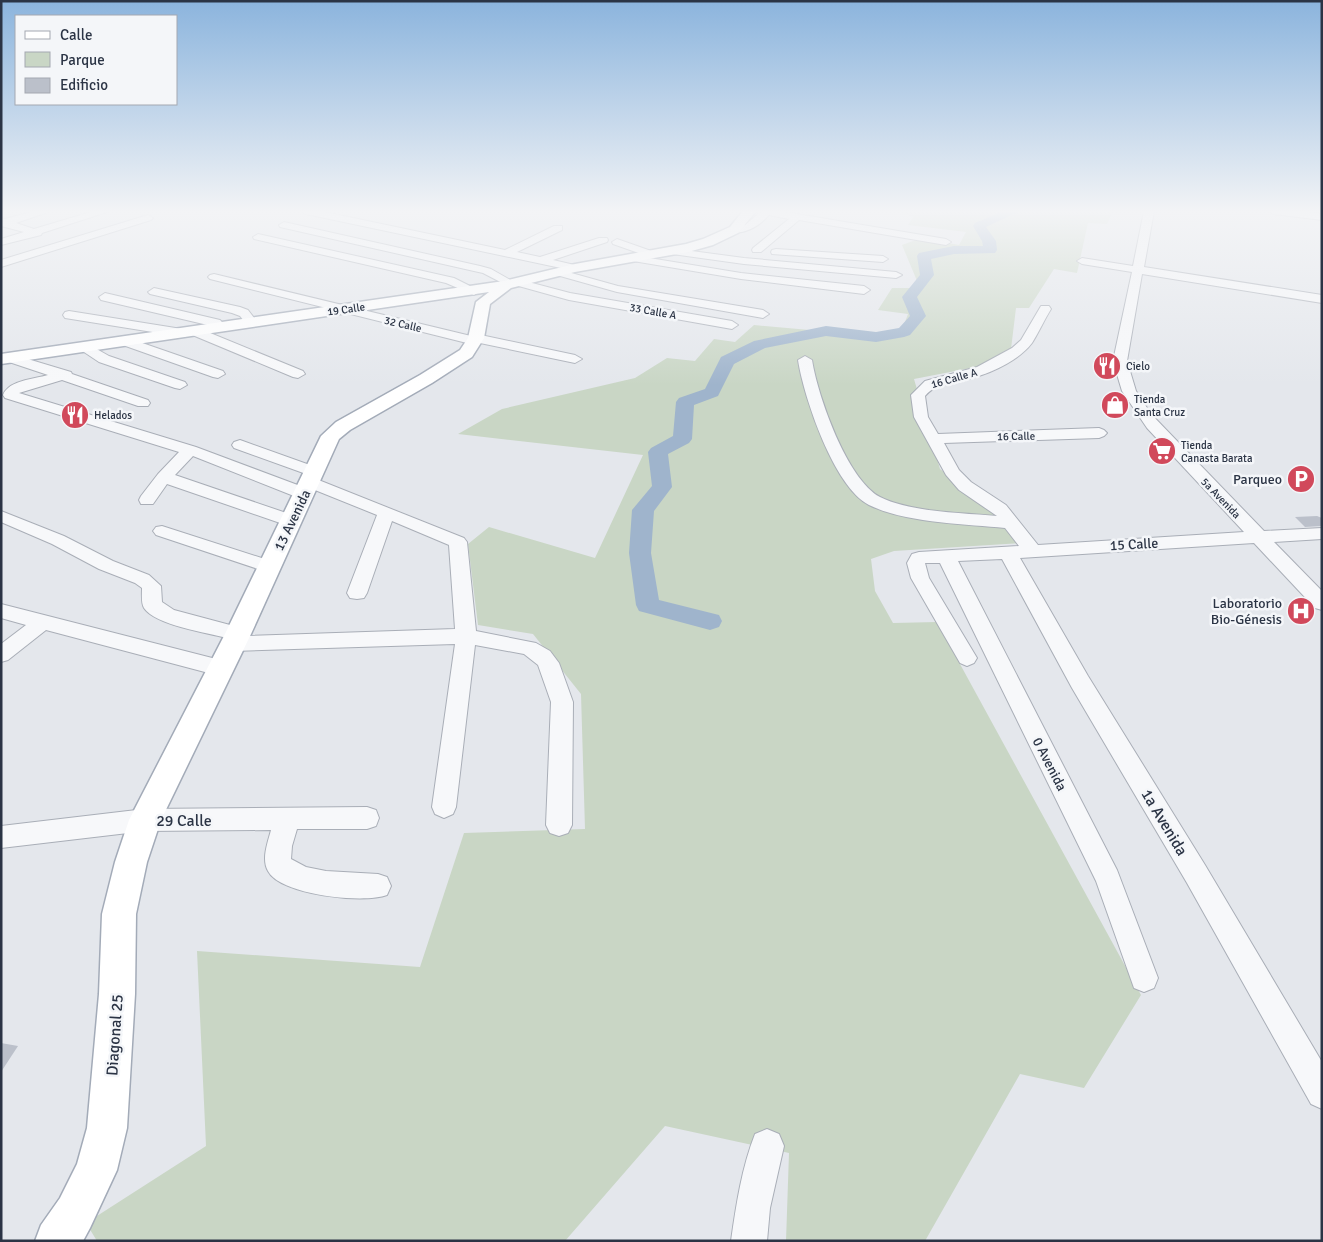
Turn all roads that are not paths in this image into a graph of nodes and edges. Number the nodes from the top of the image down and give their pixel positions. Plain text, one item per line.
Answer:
1 (19, 269) edge
2 (401, 269) edge
3 (480, 269) edge
4 (570, 269) edge
5 (698, 269) edge
6 (825, 269) edge
7 (1129, 269) edge
8 (1141, 271) junction
9 (556, 272) junction
10 (1, 276) edge
11 (896, 276) dead end
12 (214, 277) dead end
13 (508, 285) junction
14 (474, 290) junction
15 (864, 290) dead end
16 (154, 292) dead end
17 (105, 297) dead end
18 (1322, 299) edge
19 (1045, 308) dead end
20 (345, 310) junction
21 (762, 314) dead end
22 (69, 315) dead end
23 (674, 322) dead end
24 (252, 323) junction
25 (732, 325) dead end
26 (221, 327) junction
27 (189, 332) junction
28 (125, 341) junction
29 (473, 343) junction
30 (86, 348) junction
31 (500, 356) dead end
32 (6, 359) edge
33 (575, 359) dead end
34 (805, 360) dead end
35 (218, 374) dead end
36 (298, 374) dead end
37 (66, 375) junction
38 (180, 385) dead end
39 (143, 403) dead end
40 (1099, 433) dead end
41 (934, 439) junction
42 (240, 445) dead end
43 (190, 450) junction
44 (164, 477) junction
45 (310, 482) junction
46 (147, 500) dead end
47 (386, 514) junction
48 (1, 516) edge
49 (292, 521) junction
50 (1010, 523) junction
51 (162, 531) dead end
52 (1322, 533) edge
53 (1266, 537) junction
54 (1032, 550) junction
55 (1008, 552) junction
56 (945, 555) junction
57 (270, 567) junction
58 (1322, 587) edge
59 (357, 593) dead end
60 (1322, 604) edge
61 (1, 611) edge
62 (43, 622) junction
63 (466, 636) junction
64 (235, 639) junction
65 (1, 655) edge
66 (968, 658) dead end
67 (220, 668) junction
68 (444, 807) dead end
69 (367, 818) dead end
70 (145, 820) junction
71 (287, 820) junction
72 (558, 825) dead end
73 (1, 837) edge
74 (378, 886) dead end
75 (1144, 978) dead end
76 (1322, 1093) edge
77 (767, 1146) dead end
78 (57, 1241) edge
79 (749, 1241) edge

1 - 10 street
2 - 14 street
3 - 13 street, 33 Calle A
4 - 9 main road, 19 Calle
5 - 15 street
6 - 11 street
7 - 8 street
8 - 18 street
8 - 53 street, 5a Avenida
9 - 13 main road, 19 Calle
9 - 21 street
12 - 20 street, 32 Calle
13 - 14 main road, 19 Calle
13 - 23 street
13 - 25 street, 33 Calle A
13 - 29 main road
14 - 20 main road, 19 Calle
16 - 24 street
17 - 26 street
19 - 41 street, 16 Calle A
20 - 24 main road, 19 Calle
20 - 29 street, 32 Calle
22 - 27 street
24 - 26 main road, 19 Calle
26 - 27 main road, 19 Calle
27 - 28 main road, 19 Calle
27 - 36 street
28 - 30 main road, 19 Calle
28 - 35 street
29 - 31 street
29 - 33 street, 32 Calle
29 - 45 main road, 13 Avenida
30 - 32 main road, 19 Calle
30 - 38 street
32 - 37 street
34 - 50 street
37 - 39 street
37 - 43 street
40 - 41 street, 16 Calle
41 - 50 street
42 - 45 street
43 - 44 street
43 - 45 street
44 - 46 street
44 - 49 street
45 - 47 street
45 - 49 main road, 13 Avenida
47 - 59 street
47 - 63 street
48 - 64 street
49 - 57 main road, 13 Avenida
50 - 54 street
51 - 57 street
52 - 53 street, 15 Calle
53 - 54 street, 15 Calle
53 - 58 street, 5a Avenida
53 - 60 street, 5a Avenida
54 - 55 street, 15 Calle
55 - 56 street, 15 Calle
55 - 76 street, 1a Avenida
56 - 66 street, 15 Calle
56 - 75 street, 0 Avenida
57 - 64 main road, 13 Avenida
61 - 62 street
62 - 65 street
62 - 67 street
63 - 64 street
63 - 68 street
63 - 72 street
64 - 67 main road, 13 Avenida
67 - 70 main road, 13 Avenida
69 - 71 street, 29 Calle
70 - 71 street, 29 Calle
70 - 73 street, 29 Calle
70 - 78 main road, Diagonal 25
71 - 74 street
77 - 79 street

